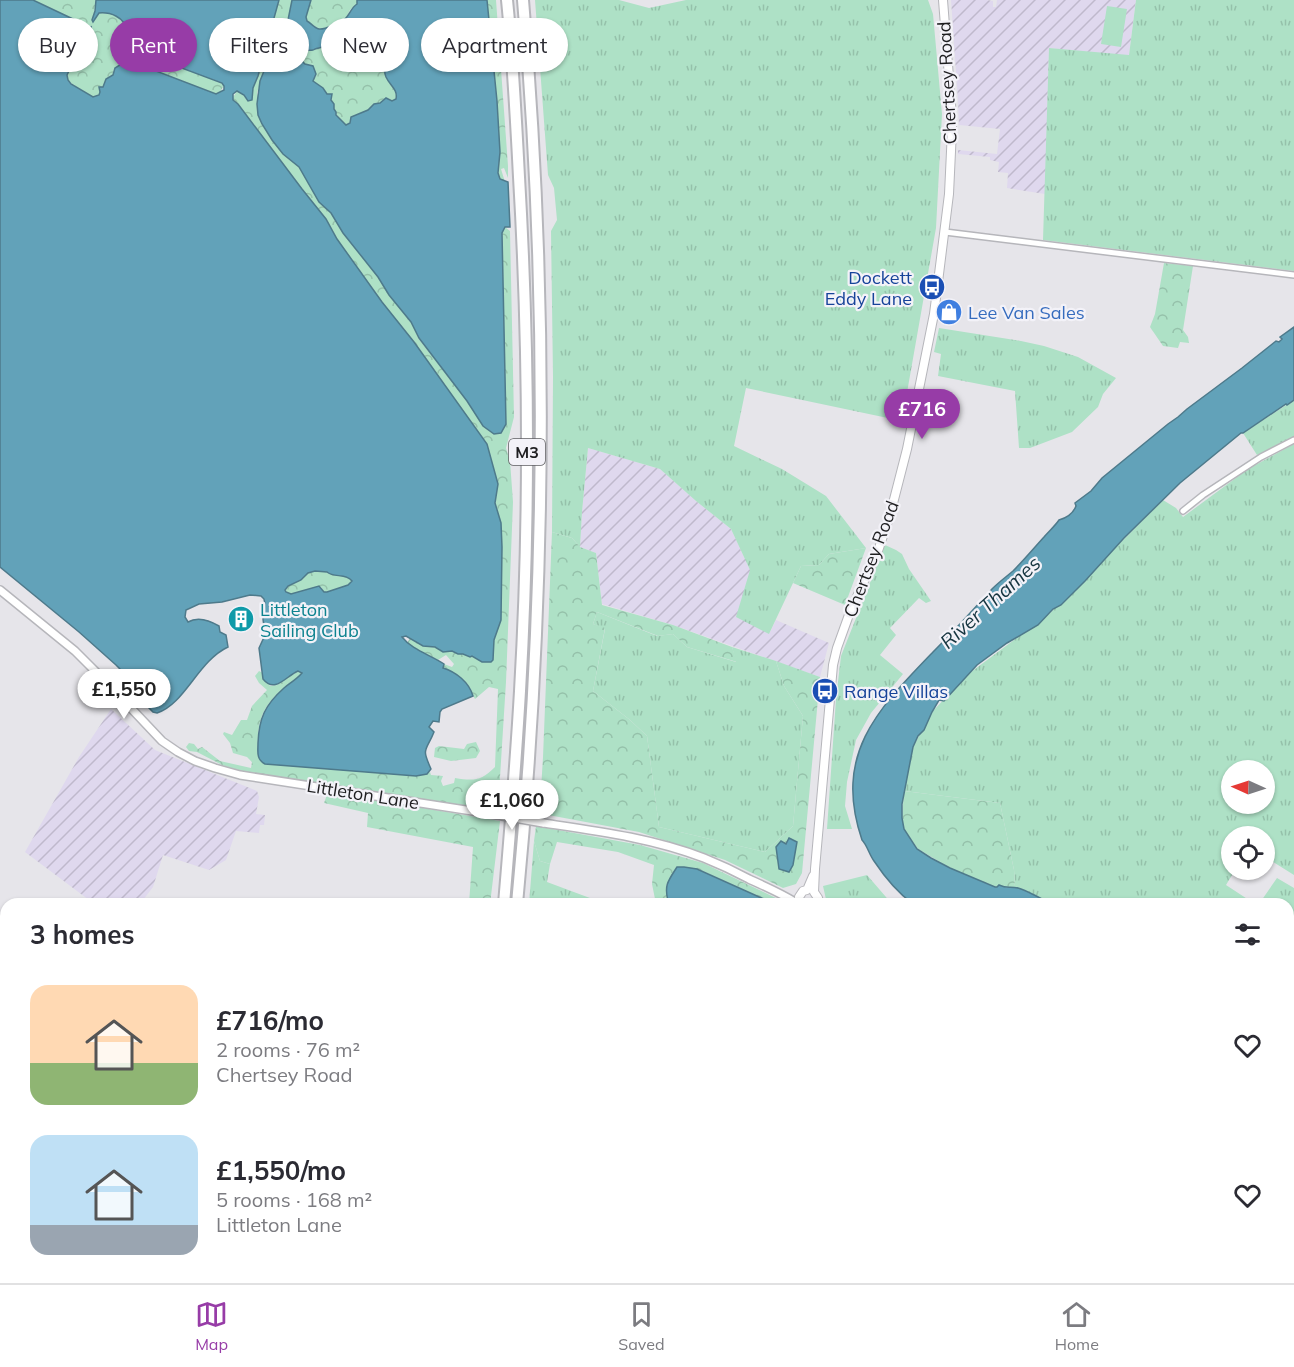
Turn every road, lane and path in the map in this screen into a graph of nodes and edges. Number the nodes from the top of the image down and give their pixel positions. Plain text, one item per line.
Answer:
1 (507, 0) edge
2 (523, 0) edge
3 (943, 0) edge
4 (945, 232) junction
5 (1294, 275) edge
6 (1294, 440) edge
7 (1183, 511) dead end
8 (0, 590) edge
9 (807, 892) junction
10 (780, 894) junction
11 (504, 898) edge
12 (519, 898) edge
13 (788, 898) edge
14 (800, 898) edge
15 (818, 898) edge

1 - 11 highway, M3
2 - 12 highway, M3
3 - 4 main road, Chertsey Road
4 - 5 street
4 - 9 main road, Chertsey Road
6 - 7 street
8 - 10 street, Littleton Lane, bridge
9 - 10 street
9 - 14 main road
9 - 15 main road
10 - 13 street, Littleton Lane

